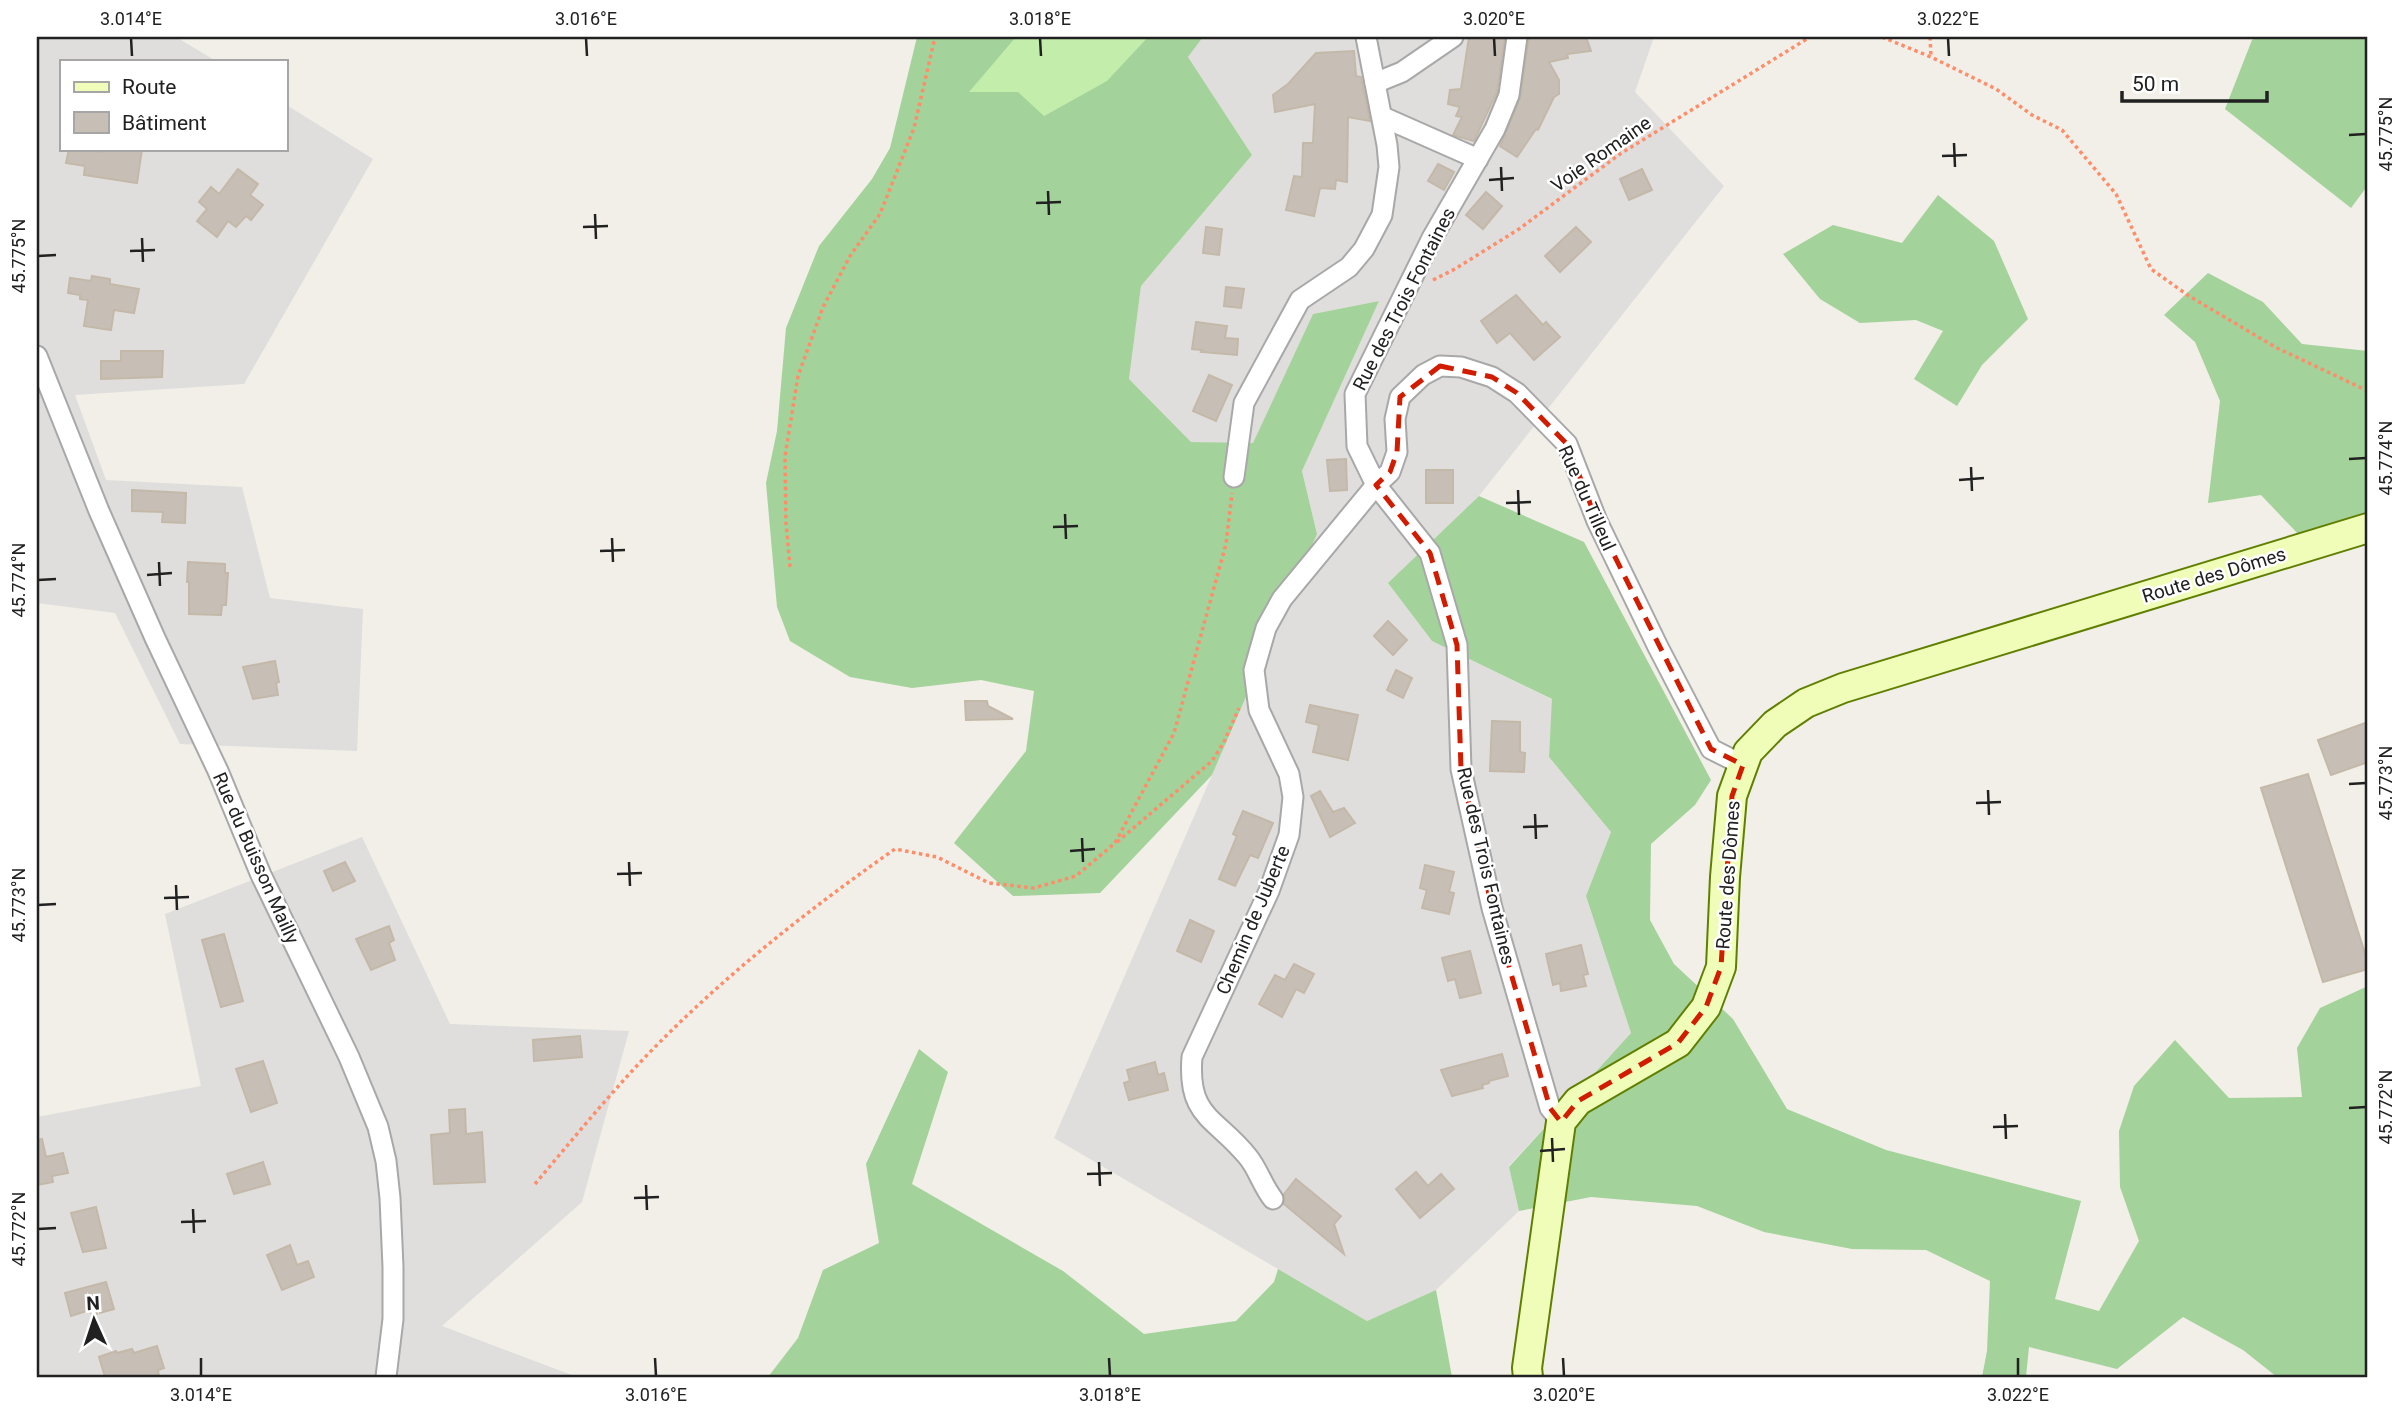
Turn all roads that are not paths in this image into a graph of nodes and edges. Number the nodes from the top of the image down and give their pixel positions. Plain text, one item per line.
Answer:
1 (1366, 37) edge
2 (1453, 37) edge
3 (1517, 37) edge
4 (1375, 83) junction
5 (1383, 117) junction
6 (1478, 159) junction
7 (37, 356) edge
8 (1234, 477) road end
9 (1376, 485) junction
10 (2368, 528) edge
11 (1744, 765) junction
12 (1561, 1122) junction
13 (1273, 1199) dead end
14 (383, 1376) edge
15 (1528, 1377) edge

1 - 4 street
2 - 4 street
3 - 6 street, Rue des Trois Fontaines
4 - 5 street
5 - 6 street
5 - 8 street
6 - 9 street, Rue des Trois Fontaines
7 - 14 street, Rue du Buisson Mailly
9 - 11 street, Rue du Tilleul
9 - 12 street, Rue des Trois Fontaines
9 - 13 street, Chemin de Juberte
10 - 11 street, Route des Dômes
11 - 12 street, Route des Dômes
12 - 15 street

